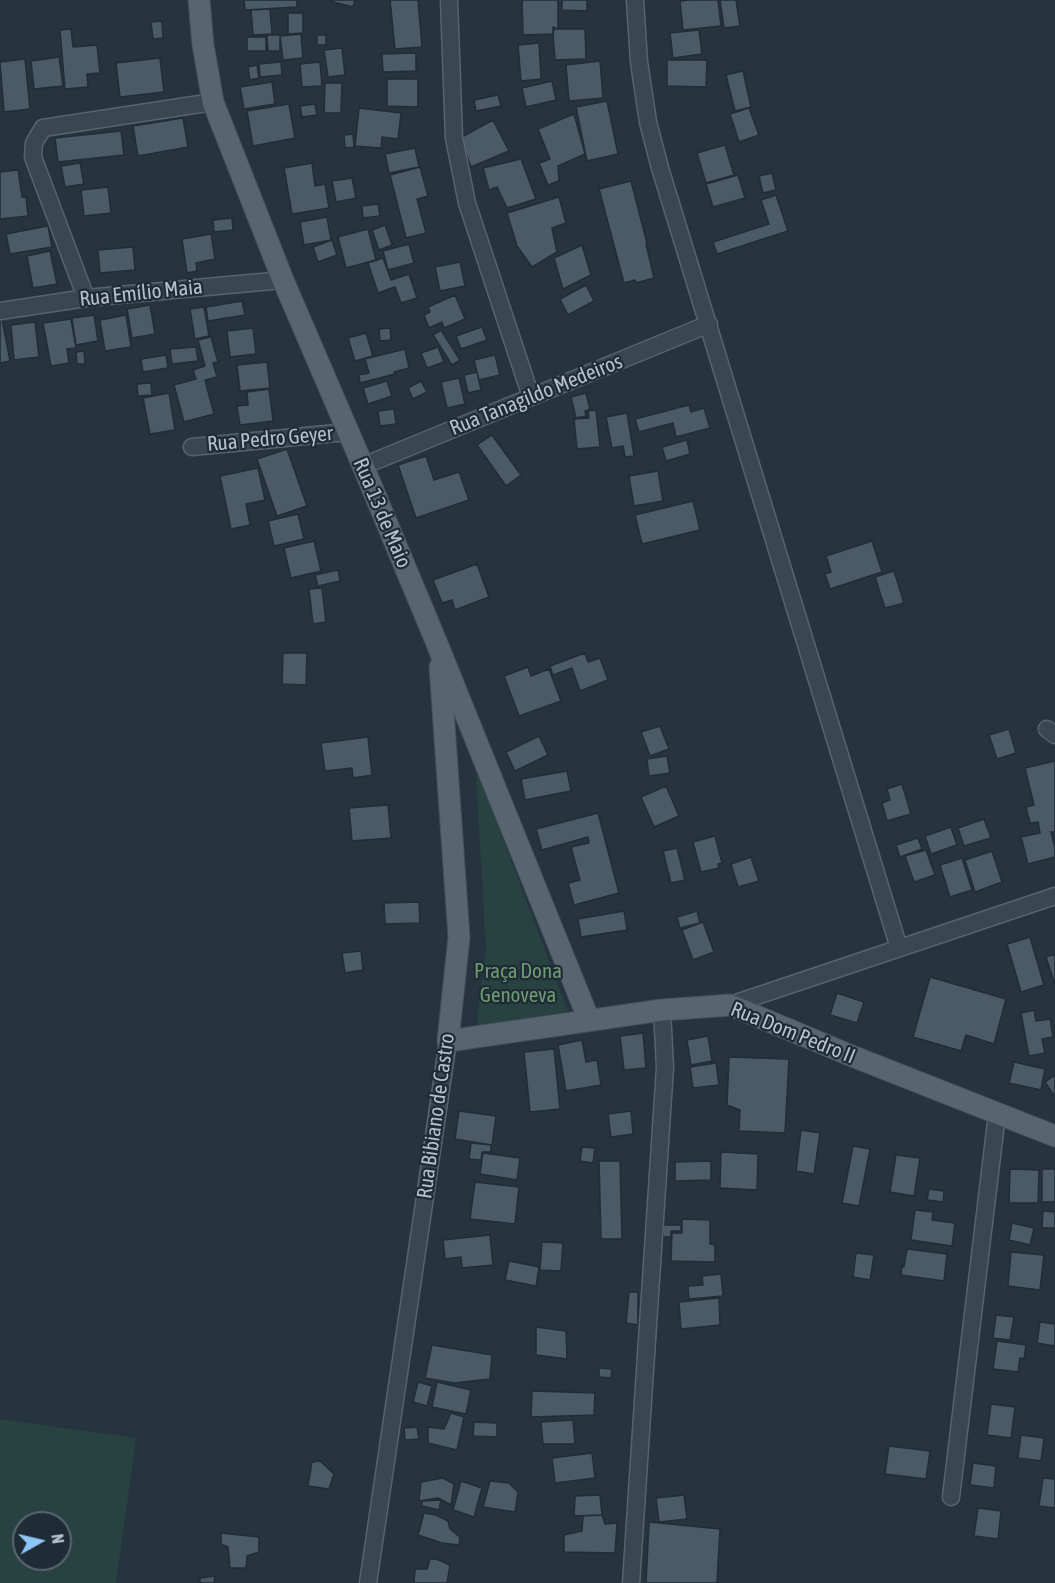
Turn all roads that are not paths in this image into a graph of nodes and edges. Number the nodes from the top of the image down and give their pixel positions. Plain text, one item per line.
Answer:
1 (199, 0) edge
2 (449, 0) edge
3 (635, 0) edge
4 (213, 102) junction
5 (283, 280) junction
6 (86, 298) junction
7 (0, 311) edge
8 (709, 324) junction
9 (531, 397) junction
10 (347, 432) junction
11 (192, 447) dead end
12 (363, 466) junction
13 (438, 646) junction
14 (1055, 896) edge
15 (899, 948) junction
16 (730, 1005) junction
17 (662, 1010) junction
18 (590, 1020) junction
19 (448, 1041) junction
20 (996, 1114) junction
21 (1055, 1136) edge
22 (951, 1497) dead end
23 (368, 1583) edge
24 (632, 1583) edge

1 - 4 main road, Rua 13 de Maio
2 - 9 street
3 - 8 street
4 - 5 main road, Rua 13 de Maio
4 - 6 street
5 - 6 street, Rua Emílio Maia
5 - 10 main road, Rua 13 de Maio
6 - 7 street, Rua Emílio Maia
8 - 9 street, Rua Tanagildo Medeiros
8 - 15 street
9 - 12 street, Rua Tanagildo Medeiros
10 - 11 street, Rua Pedro Geyer
10 - 12 main road, Rua 13 de Maio
12 - 13 main road, Rua 13 de Maio
13 - 18 main road, Rua 13 de Maio
13 - 19 main road, Rua Bibiano de Castro
14 - 15 street
15 - 16 street
16 - 17 main road, Rua Dom Pedro II
16 - 20 main road, Rua Dom Pedro II
17 - 18 main road, Rua Dom Pedro II
17 - 24 street
18 - 19 main road, Rua Dom Pedro II
19 - 23 street, Rua Bibiano de Castro
20 - 21 main road, Rua Dom Pedro II
20 - 22 street

